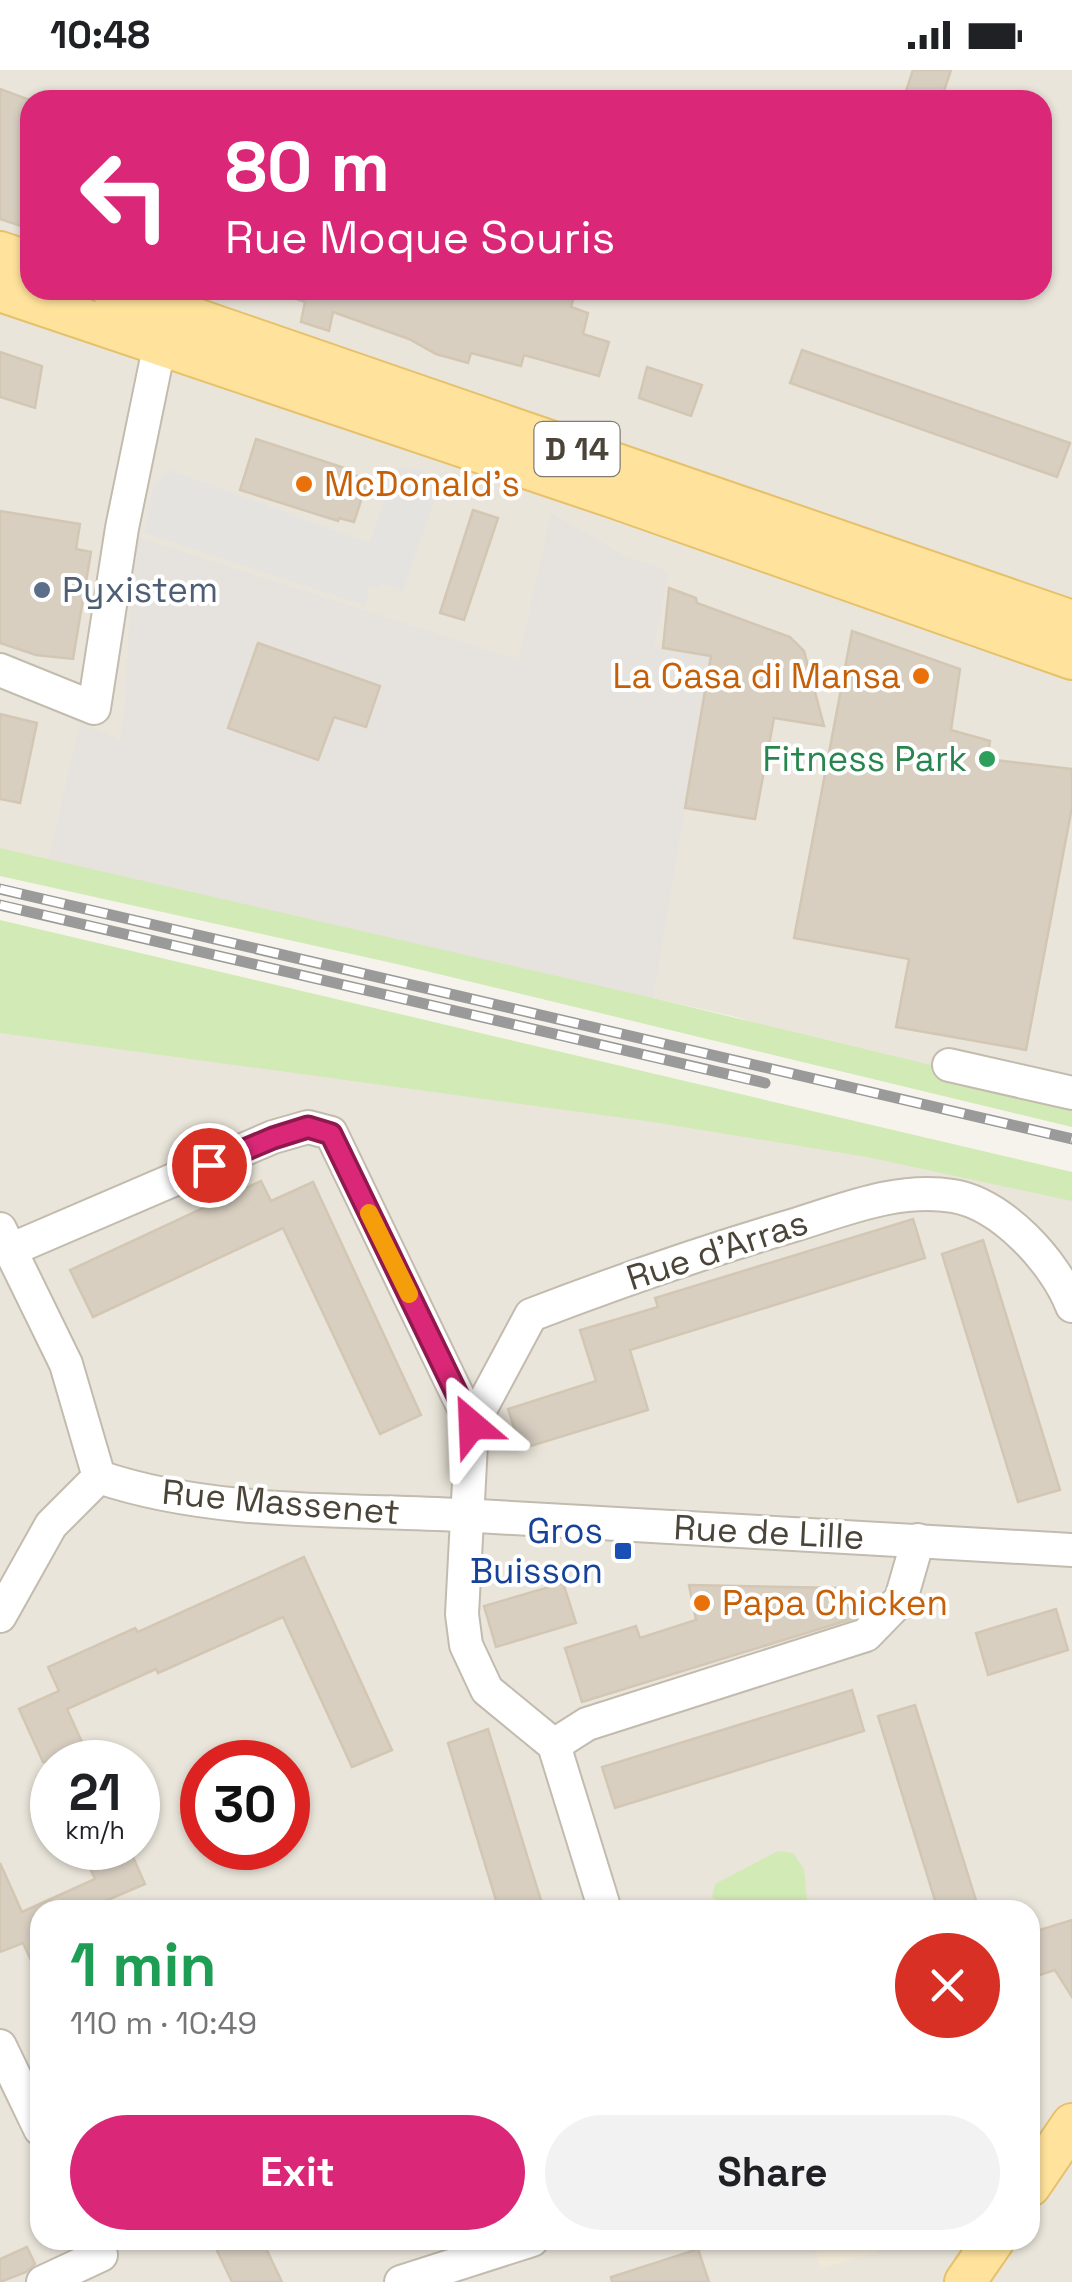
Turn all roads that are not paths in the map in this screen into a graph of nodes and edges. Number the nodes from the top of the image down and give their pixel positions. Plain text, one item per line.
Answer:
1 (28, 300) edge
2 (140, 300) edge
3 (160, 343) junction
4 (1044, 624) edge
5 (1072, 659) edge
6 (0, 670) edge
7 (949, 1065) dead end
8 (1072, 1092) edge
9 (5, 1240) edge
10 (1072, 1306) edge
11 (472, 1425) junction
12 (99, 1478) junction
13 (465, 1516) junction
14 (918, 1540) junction
15 (1072, 1550) edge
16 (0, 1616) edge
17 (554, 1745) junction
18 (602, 1900) edge
19 (0, 2046) edge
20 (30, 2108) edge
21 (1072, 2124) edge
22 (1040, 2171) edge
23 (501, 2250) edge
24 (987, 2250) edge
25 (103, 2259) edge
26 (44, 2282) edge
27 (401, 2282) edge
28 (965, 2282) edge

1 - 3 main road
2 - 4 main road, D 14
3 - 4 main road
3 - 6 street
4 - 5 main road
7 - 8 street
9 - 11 street
9 - 12 street
10 - 11 street, Rue d'Arras
11 - 13 street, Rue d'Arras
12 - 13 street, Rue Massenet
12 - 16 street
13 - 14 street, Rue de Lille
13 - 17 street, Rue d'Arras
14 - 15 street, Rue de Lille
14 - 17 street
17 - 18 street
19 - 20 street
21 - 22 main road
23 - 27 street
24 - 28 main road
25 - 26 street

